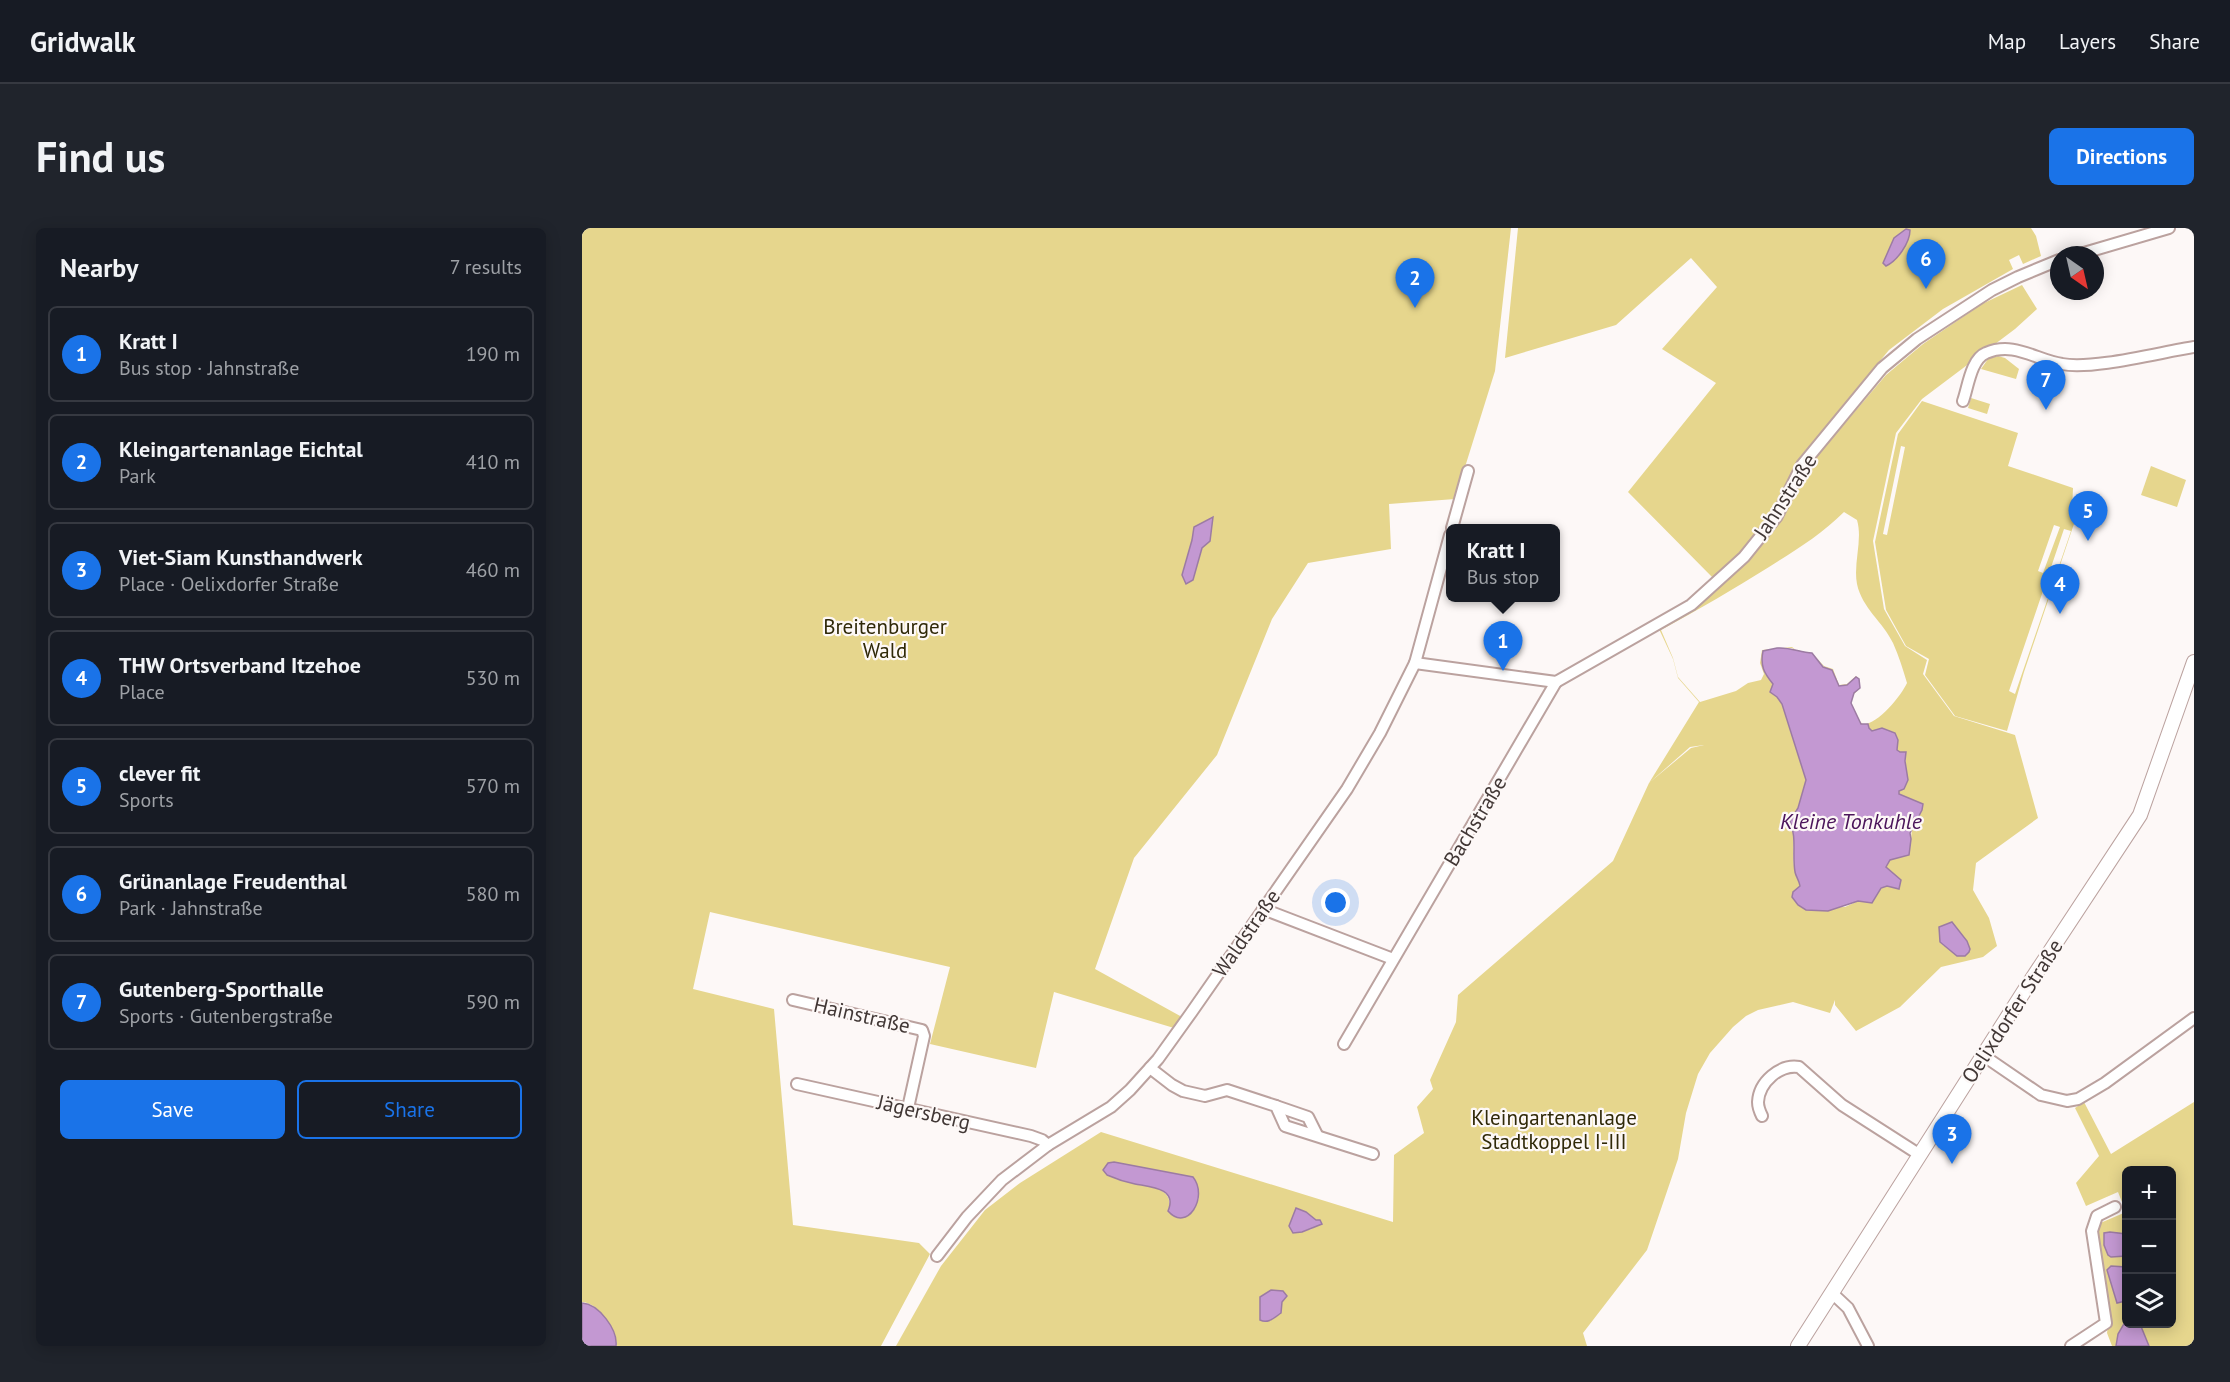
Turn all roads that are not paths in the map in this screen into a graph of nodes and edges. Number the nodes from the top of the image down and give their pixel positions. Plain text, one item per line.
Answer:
1 (2169, 228) edge
2 (2104, 247) edge
3 (2050, 264) edge
4 (2194, 347) edge
5 (1963, 401) dead end
6 (1468, 471) dead end
7 (1453, 524) edge
8 (1446, 550) edge
9 (1415, 663) junction
10 (2193, 671) edge
11 (1556, 682) junction
12 (1263, 909) junction
13 (1393, 959) junction
14 (793, 1000) dead end
15 (2194, 1018) edge
16 (1344, 1044) dead end
17 (1984, 1056) junction
18 (1150, 1068) junction
19 (797, 1084) dead end
20 (908, 1107) junction
21 (1762, 1116) dead end
22 (1048, 1145) junction
23 (1373, 1154) dead end
24 (1920, 1155) junction
25 (2115, 1208) dead end
26 (937, 1256) dead end
27 (1832, 1293) junction
28 (1798, 1346) edge
29 (1868, 1346) edge
30 (2071, 1346) edge

1 - 2 street
3 - 11 street, Jahnstraße
4 - 5 street
6 - 7 street
8 - 9 street, Waldstraße
9 - 11 street
9 - 12 street, Waldstraße
10 - 17 street, Oelixdorfer Straße
11 - 13 street, Bachstraße
12 - 13 street
12 - 18 street, Waldstraße
13 - 16 street, Bachstraße
14 - 20 street, Hainstraße
15 - 17 street
17 - 24 street, Oelixdorfer Straße
18 - 22 street, Waldstraße
18 - 23 street
19 - 20 street, Jägersberg
20 - 22 street, Jägersberg
21 - 24 street
22 - 26 street, Waldstraße
24 - 27 street, Oelixdorfer Straße
25 - 30 street
27 - 28 street, Oelixdorfer Straße
27 - 29 street

